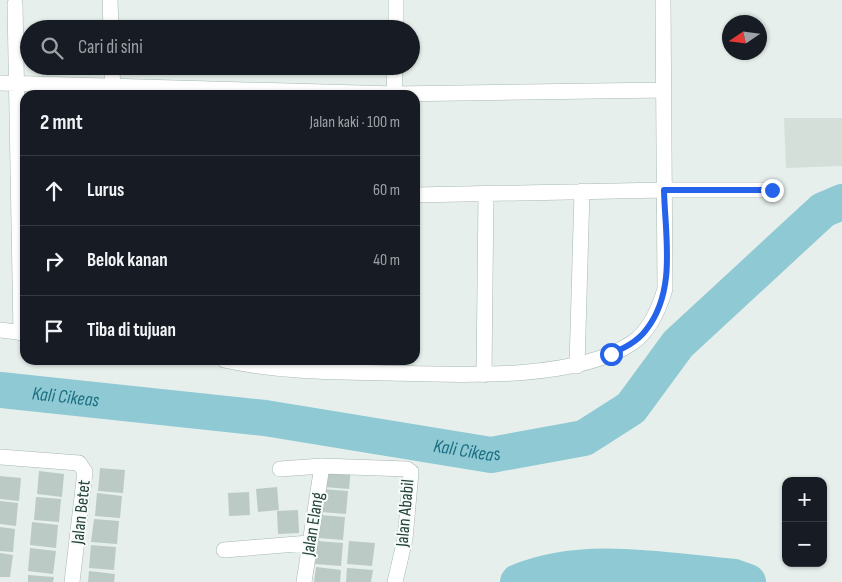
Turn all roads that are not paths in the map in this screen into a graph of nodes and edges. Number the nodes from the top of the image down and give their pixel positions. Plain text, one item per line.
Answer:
1 (110, 0) edge
2 (396, 0) edge
3 (663, 0) edge
4 (15, 4) dead end
5 (111, 20) edge
6 (396, 20) edge
7 (112, 75) edge
8 (395, 75) edge
9 (16, 82) junction
10 (0, 83) edge
11 (102, 90) edge
12 (113, 90) edge
13 (394, 90) edge
14 (664, 90) junction
15 (420, 94) edge
16 (664, 190) junction
17 (772, 190) dead end
18 (582, 191) junction
19 (486, 194) junction
20 (420, 195) edge
21 (20, 225) edge
22 (0, 330) edge
23 (20, 333) edge
24 (294, 365) edge
25 (308, 366) edge
26 (577, 366) junction
27 (399, 367) edge
28 (484, 375) junction
29 (0, 457) edge
30 (322, 466) junction
31 (280, 469) dead end
32 (310, 543) junction
33 (224, 550) dead end
34 (72, 582) edge
35 (304, 582) edge
36 (396, 582) edge

1 - 5 street
2 - 6 street
3 - 14 street
4 - 9 street
7 - 12 street
8 - 13 street
9 - 10 street
9 - 11 street
9 - 21 street
14 - 15 street
14 - 16 street
16 - 17 street
16 - 18 street
16 - 26 street
18 - 19 street
18 - 26 street
19 - 20 street
19 - 28 street
22 - 23 street
24 - 25 street
25 - 27 street
26 - 28 street
27 - 28 street
29 - 34 street, Jalan Betet
30 - 31 street
30 - 32 street, Jalan Elang
30 - 36 street, Jalan Ababil
32 - 33 street
32 - 35 street, Jalan Elang

